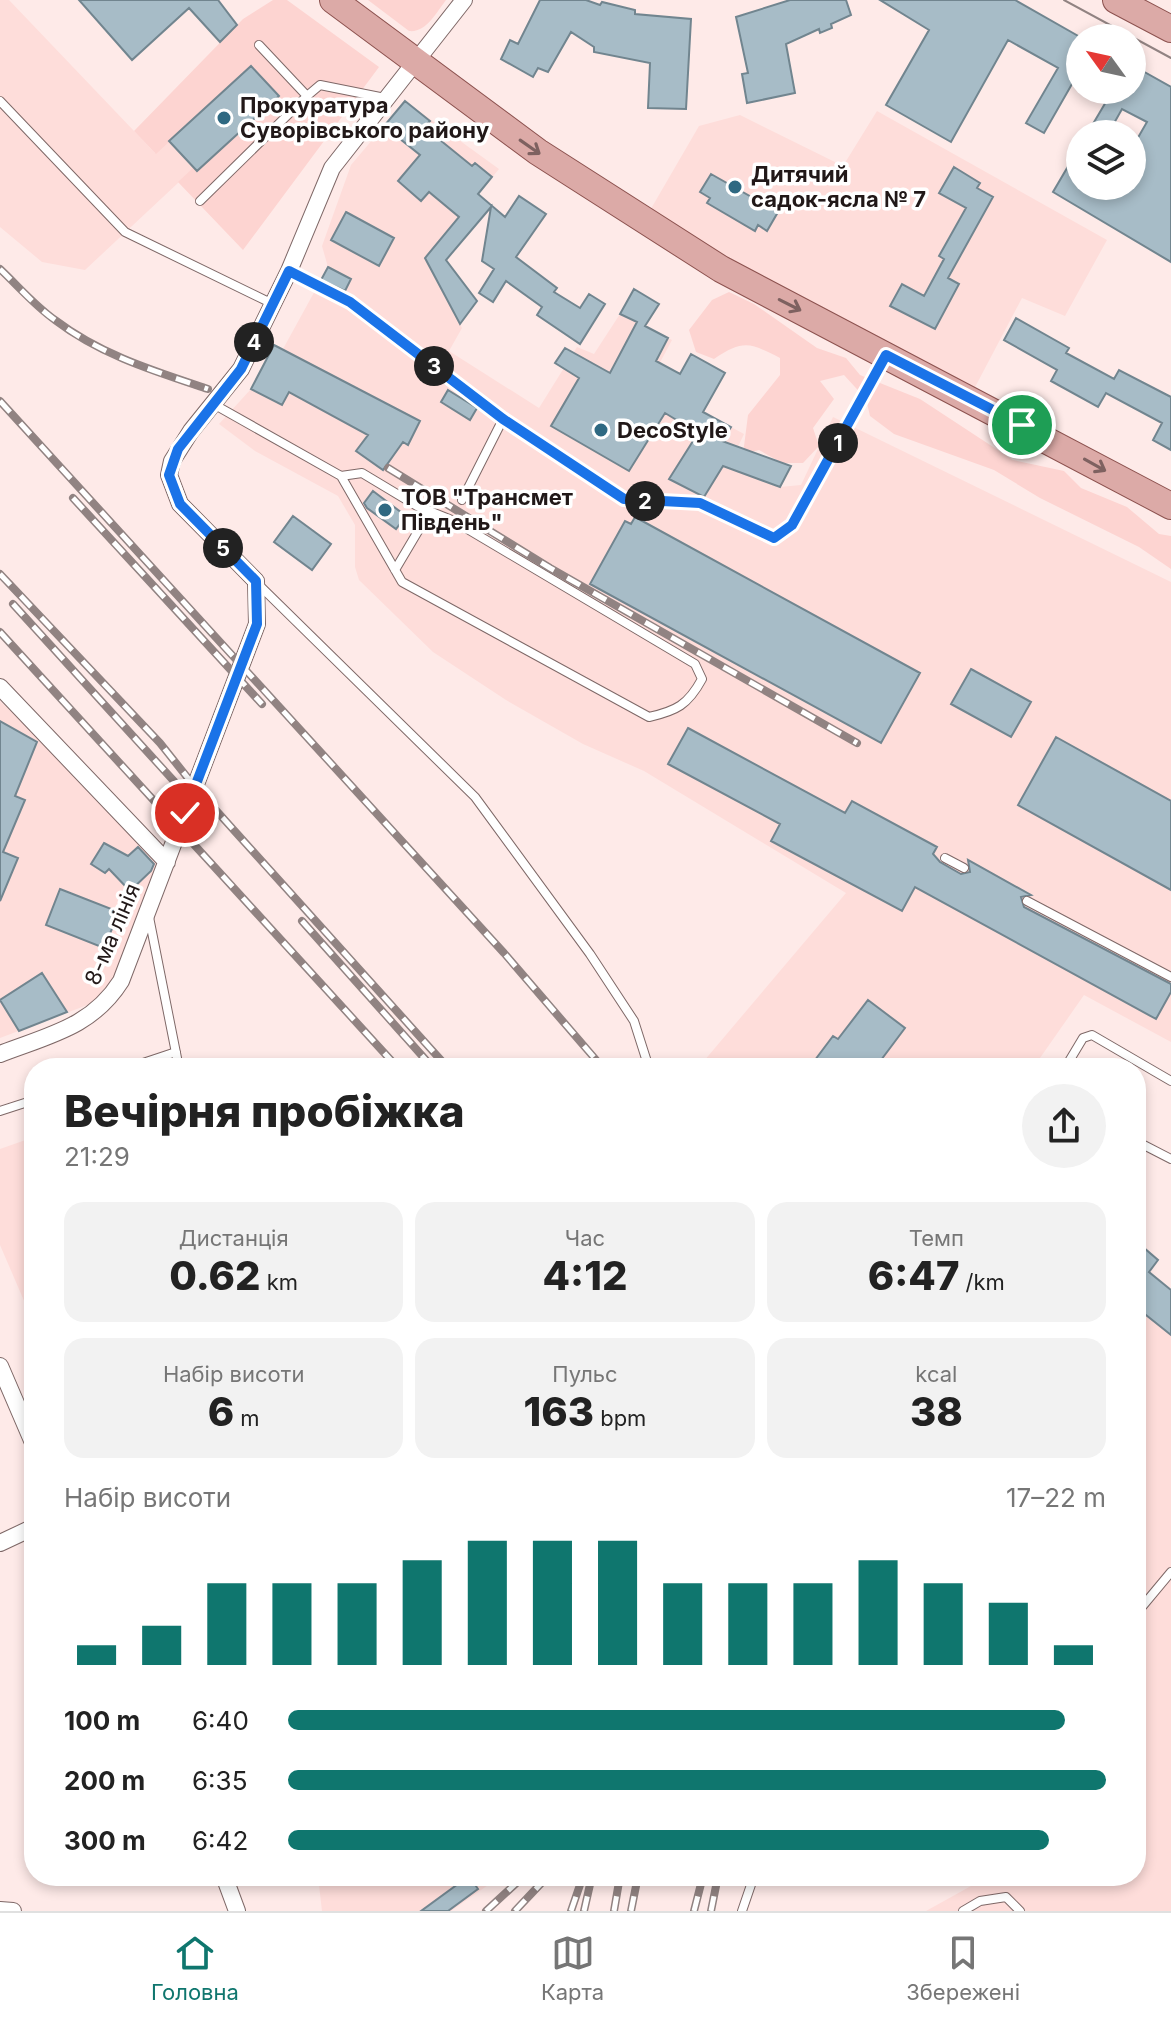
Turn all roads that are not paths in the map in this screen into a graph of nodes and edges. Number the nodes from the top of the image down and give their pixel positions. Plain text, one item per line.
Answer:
1 (333, 0) edge
2 (464, 0) edge
3 (1116, 0) edge
4 (1171, 29) edge
5 (259, 45) dead end
6 (414, 63) junction
7 (307, 96) junction
8 (385, 98) junction
9 (0, 101) edge
10 (200, 201) dead end
11 (289, 271) junction
12 (273, 304) junction
13 (886, 355) junction
14 (215, 405) junction
15 (503, 419) junction
16 (341, 476) junction
17 (462, 500) dead end
18 (1171, 506) edge
19 (430, 511) junction
20 (395, 570) junction
21 (256, 581) junction
22 (0, 687) edge
23 (945, 858) dead end
24 (167, 862) junction
25 (964, 868) dead end
26 (1027, 901) dead end
27 (148, 912) junction
28 (1171, 977) edge
29 (176, 1052) junction
30 (0, 1054) edge
31 (158, 1058) edge
32 (177, 1058) edge
33 (646, 1058) edge
34 (1071, 1058) edge
35 (1132, 1058) edge
36 (1146, 1066) edge
37 (1171, 1081) edge
38 (24, 1103) edge
39 (0, 1111) edge
40 (1146, 1146) edge
41 (1171, 1159) edge
42 (0, 1366) edge
43 (24, 1422) edge
44 (24, 1532) edge
45 (0, 1543) edge
46 (1171, 1572) edge
47 (1146, 1602) edge
48 (228, 1886) edge
49 (751, 1886) edge
50 (0, 1910) edge
51 (13, 1911) edge
52 (237, 1911) edge
53 (742, 1911) edge
54 (963, 1911) edge
55 (1020, 1911) edge

1 - 6 main road
2 - 6 street
3 - 4 main road
5 - 7 lane
6 - 8 street
6 -> 13 main road
7 - 8 lane
7 - 10 lane
8 - 11 street
9 - 12 lane
11 - 12 street
11 - 15 lane
12 - 14 street
13 - 15 lane
13 -> 18 main road
14 - 16 lane
14 - 21 street
15 - 17 lane
16 - 19 lane
16 - 20 lane
19 - 20 lane
19 - 20 lane
21 - 24 street, 8-ма лінія
21 - 33 lane
22 - 24 street
23 - 25 lane
24 - 27 street, 8-ма лінія
26 - 28 lane
27 - 29 lane
27 - 30 street, 8-ма лінія
29 - 31 lane
29 - 32 lane
34 - 35 lane
36 - 37 lane
38 - 39 lane
40 - 41 lane
42 - 43 street
44 - 45 street
46 - 47 lane
48 - 52 street
49 - 53 lane
50 - 51 street
54 - 55 lane

